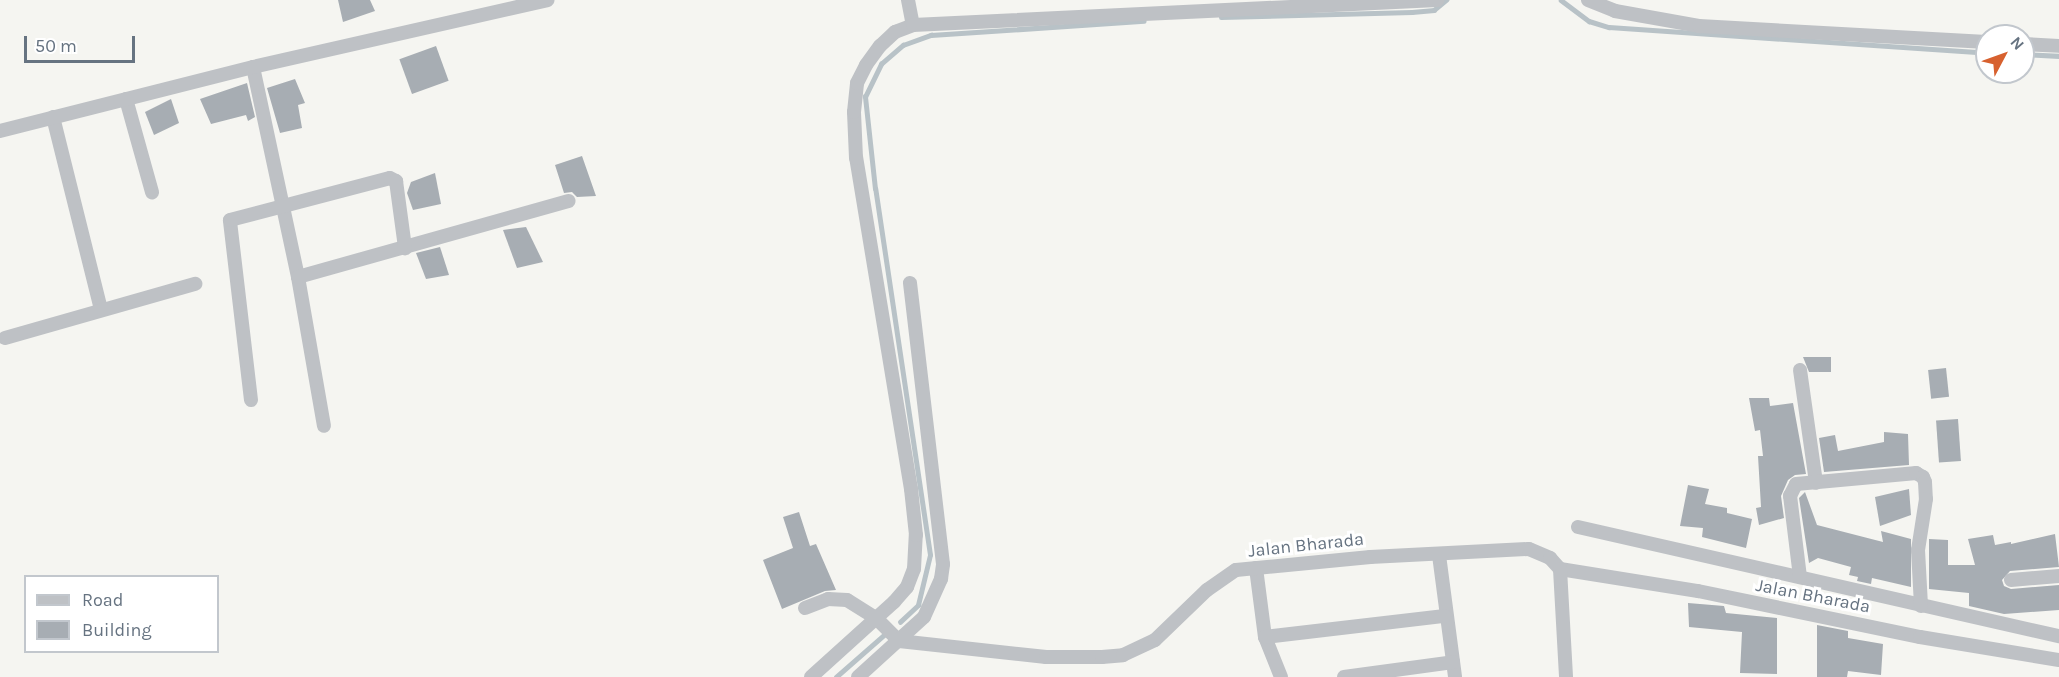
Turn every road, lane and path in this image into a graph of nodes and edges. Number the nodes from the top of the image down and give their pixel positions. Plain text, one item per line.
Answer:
1 (547, 0) edge
2 (908, 0) edge
3 (1437, 0) edge
4 (1588, 0) edge
5 (913, 25) junction
6 (1975, 41) edge
7 (2035, 45) edge
8 (2059, 46) edge
9 (253, 67) junction
10 (126, 99) junction
11 (53, 117) junction
12 (0, 131) edge
13 (152, 192) dead end
14 (569, 201) dead end
15 (282, 206) junction
16 (405, 248) junction
17 (298, 277) junction
18 (910, 283) dead end
19 (195, 284) dead end
20 (100, 309) junction
21 (5, 338) dead end
22 (1800, 370) dead end
23 (251, 400) dead end
24 (324, 426) dead end
25 (1816, 483) junction
26 (1578, 527) dead end
27 (1439, 555) junction
28 (1256, 568) junction
29 (1560, 569) junction
30 (2059, 576) edge
31 (1800, 577) junction
32 (2011, 580) dead end
33 (1921, 606) junction
34 (805, 608) dead end
35 (1445, 616) junction
36 (880, 622) junction
37 (2059, 636) edge
38 (1265, 637) junction
39 (897, 638) junction
40 (2059, 660) edge
41 (1453, 662) junction
42 (811, 677) edge
43 (858, 677) edge
44 (1281, 677) edge
45 (1344, 677) edge
46 (1455, 677) edge
47 (1562, 677) edge

1 - 9 street
2 - 5 street
3 - 5 street
4 - 6 street
5 - 36 street
7 - 8 street
9 - 10 street
9 - 15 street
10 - 11 street
10 - 13 street
11 - 12 street
11 - 20 street
14 - 16 street
15 - 16 street
15 - 17 street
15 - 23 street
16 - 17 street
17 - 24 street
18 - 39 street
19 - 20 street
20 - 21 street
22 - 25 street
25 - 31 street
25 - 33 street
26 - 31 street
27 - 28 street, Jalan Bharada
27 - 29 street, Jalan Bharada
27 - 35 street
28 - 38 street
28 - 39 street, Jalan Bharada
29 - 40 street, Jalan Bharada
29 - 47 street
30 - 32 street
31 - 33 street
33 - 37 street
34 - 36 street
35 - 38 street
35 - 41 street
36 - 39 street
36 - 42 street
38 - 44 street
39 - 43 street
41 - 45 street
41 - 46 street

